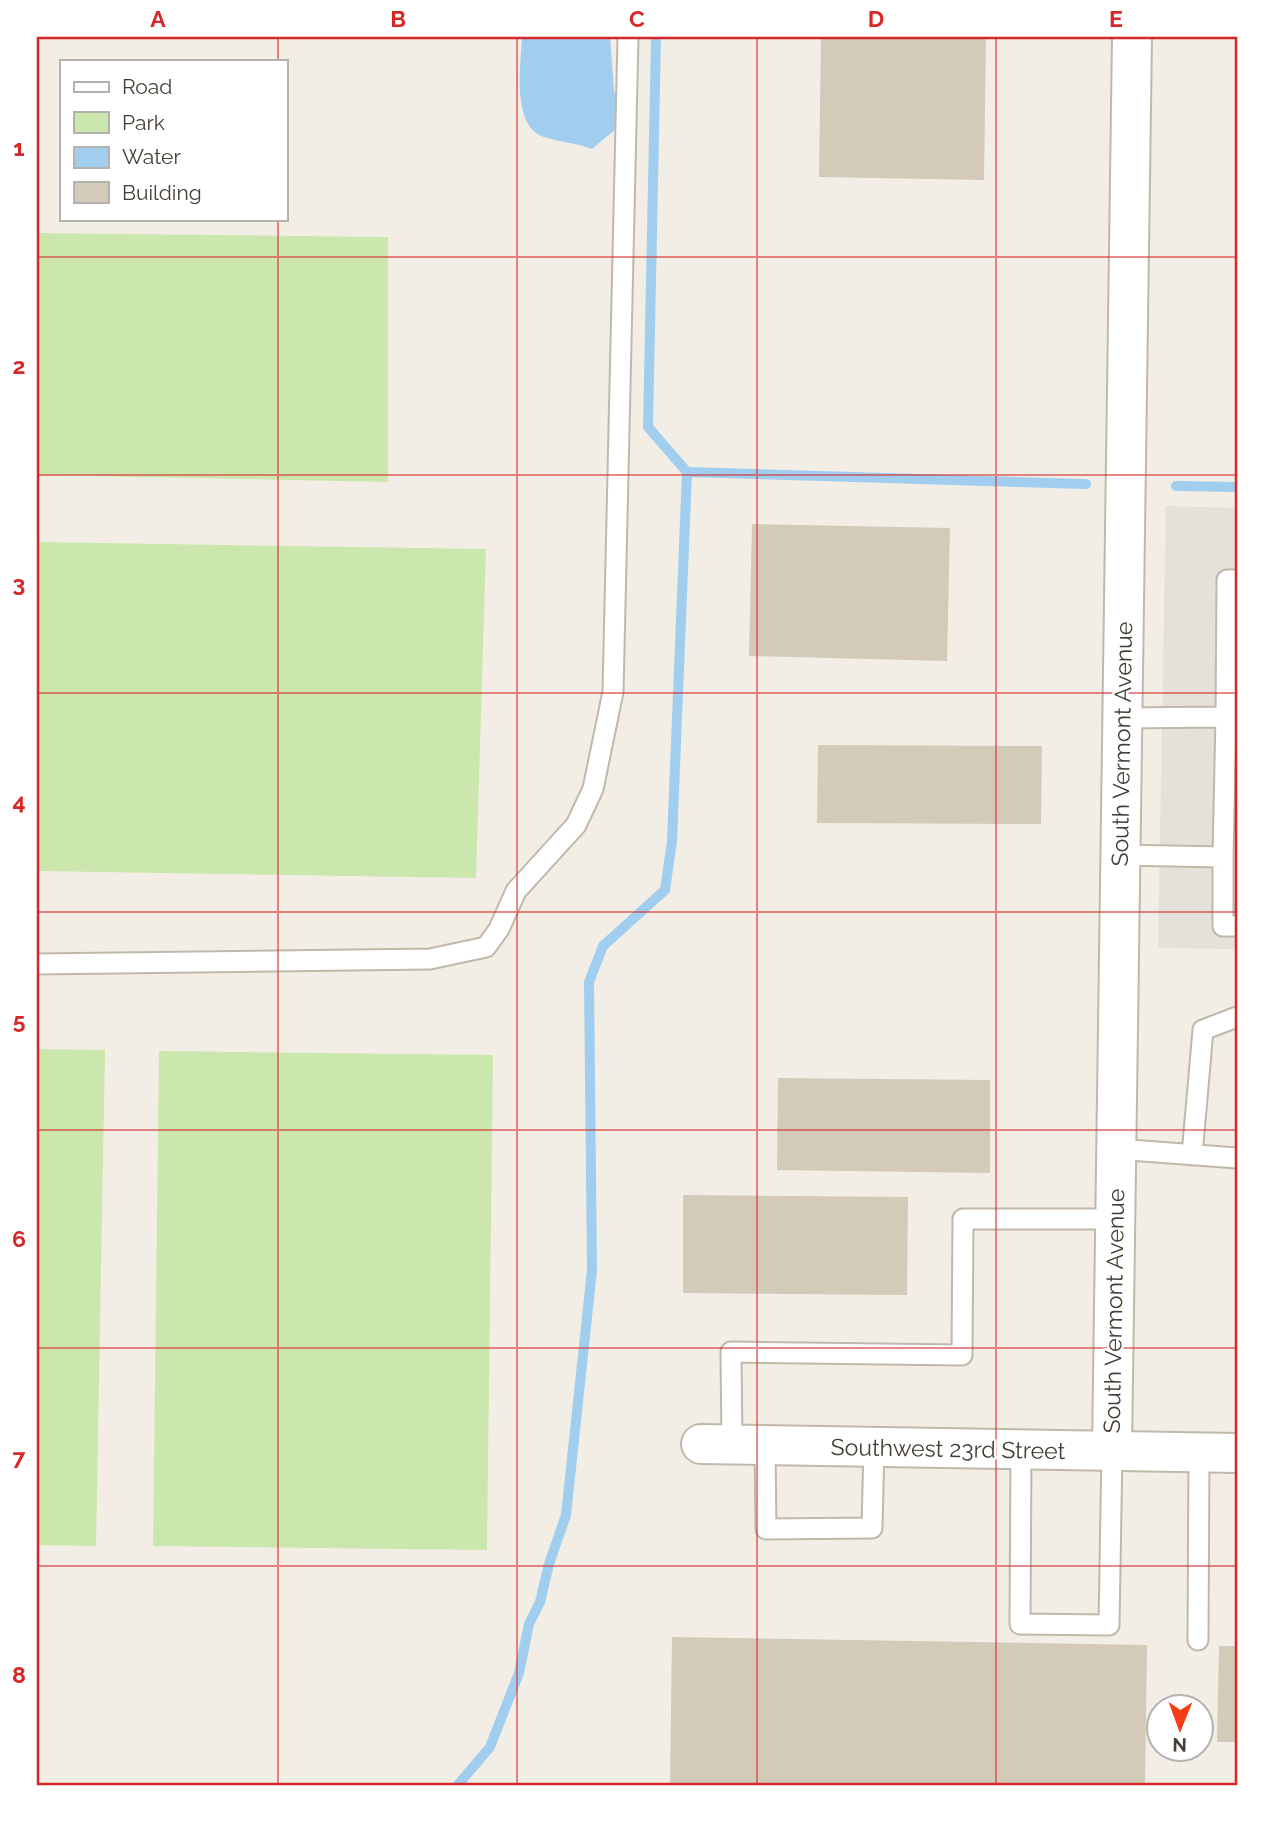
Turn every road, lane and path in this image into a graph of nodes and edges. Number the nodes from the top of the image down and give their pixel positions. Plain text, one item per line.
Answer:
1 (628, 37) edge
2 (1132, 37) edge
3 (1237, 580) edge
4 (1122, 718) junction
5 (1226, 718) junction
6 (1120, 855) junction
7 (1223, 858) junction
8 (1237, 926) edge
9 (37, 964) edge
10 (1237, 1017) edge
11 (1116, 1149) junction
12 (1192, 1155) junction
13 (1237, 1158) edge
14 (1115, 1219) junction
15 (733, 1445) junction
16 (874, 1447) junction
17 (1021, 1449) junction
18 (1112, 1450) junction
19 (1199, 1452) junction
20 (1237, 1454) edge
21 (1198, 1640) dead end

1 - 9 lane
2 - 4 street, South Vermont Avenue
3 - 5 lane
4 - 5 lane
4 - 6 street, South Vermont Avenue
5 - 7 lane
6 - 7 lane
6 - 11 street, South Vermont Avenue
7 - 8 lane
10 - 12 lane
11 - 12 lane
11 - 14 street, South Vermont Avenue
12 - 13 lane
14 - 15 lane
14 - 18 street, South Vermont Avenue
15 - 16 street, Southwest 23rd Street
15 - 16 lane
16 - 17 street, Southwest 23rd Street
17 - 18 street, Southwest 23rd Street
17 - 18 lane
18 - 19 street, Southwest 23rd Street
19 - 20 street, Southwest 23rd Street
19 - 21 lane

